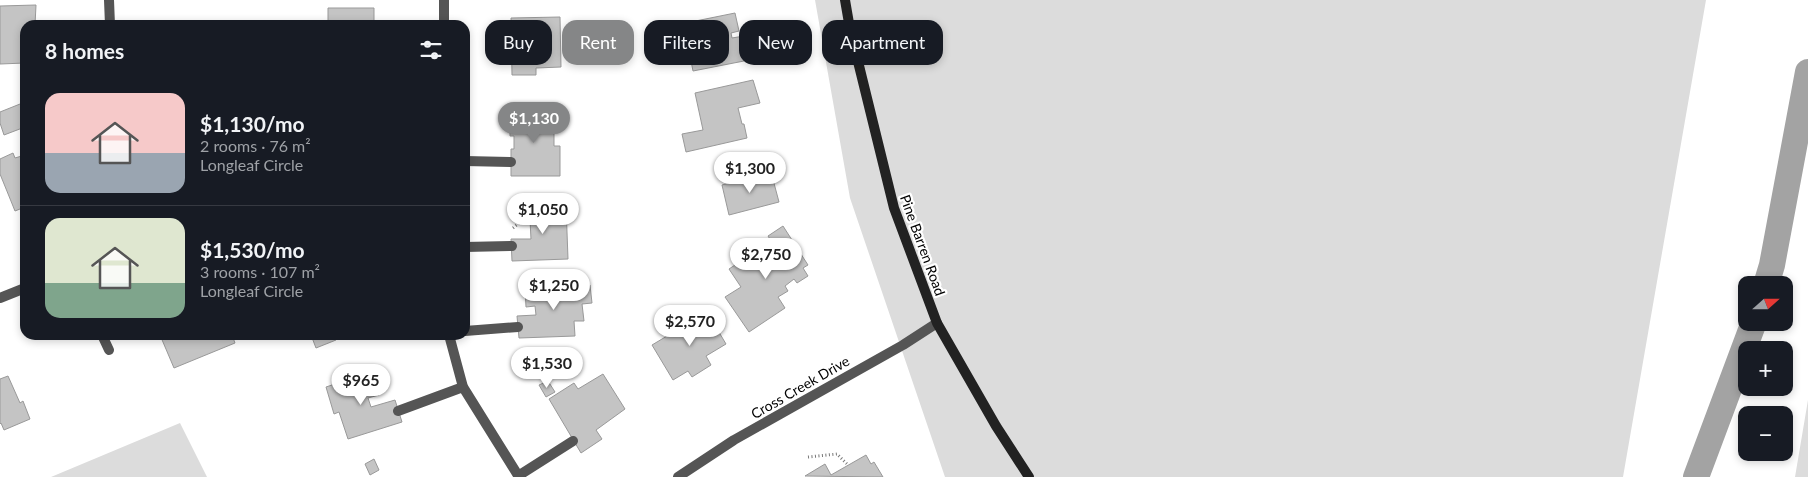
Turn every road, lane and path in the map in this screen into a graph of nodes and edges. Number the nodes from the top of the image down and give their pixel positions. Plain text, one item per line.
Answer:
1 (109, 0) edge
2 (444, 0) edge
3 (845, 0) edge
4 (110, 20) edge
5 (444, 20) edge
6 (470, 161) edge
7 (511, 162) dead end
8 (512, 246) dead end
9 (470, 247) edge
10 (20, 290) edge
11 (0, 298) edge
12 (937, 323) junction
13 (518, 327) dead end
14 (470, 331) edge
15 (104, 340) edge
16 (450, 340) edge
17 (109, 350) dead end
18 (463, 387) junction
19 (398, 411) dead end
20 (573, 441) dead end
21 (808, 457) dead end
22 (848, 465) dead end
23 (518, 476) edge
24 (678, 477) edge
25 (1029, 477) edge

1 - 4 street
2 - 5 street
3 - 12 main road, Pine Barren Road
6 - 7 street
8 - 9 street
10 - 11 street
12 - 24 street, Cross Creek Drive
12 - 25 main road, Pine Barren Road
13 - 14 street
15 - 17 street
16 - 18 street
18 - 19 street
18 - 23 street
20 - 23 street
21 - 22 path

